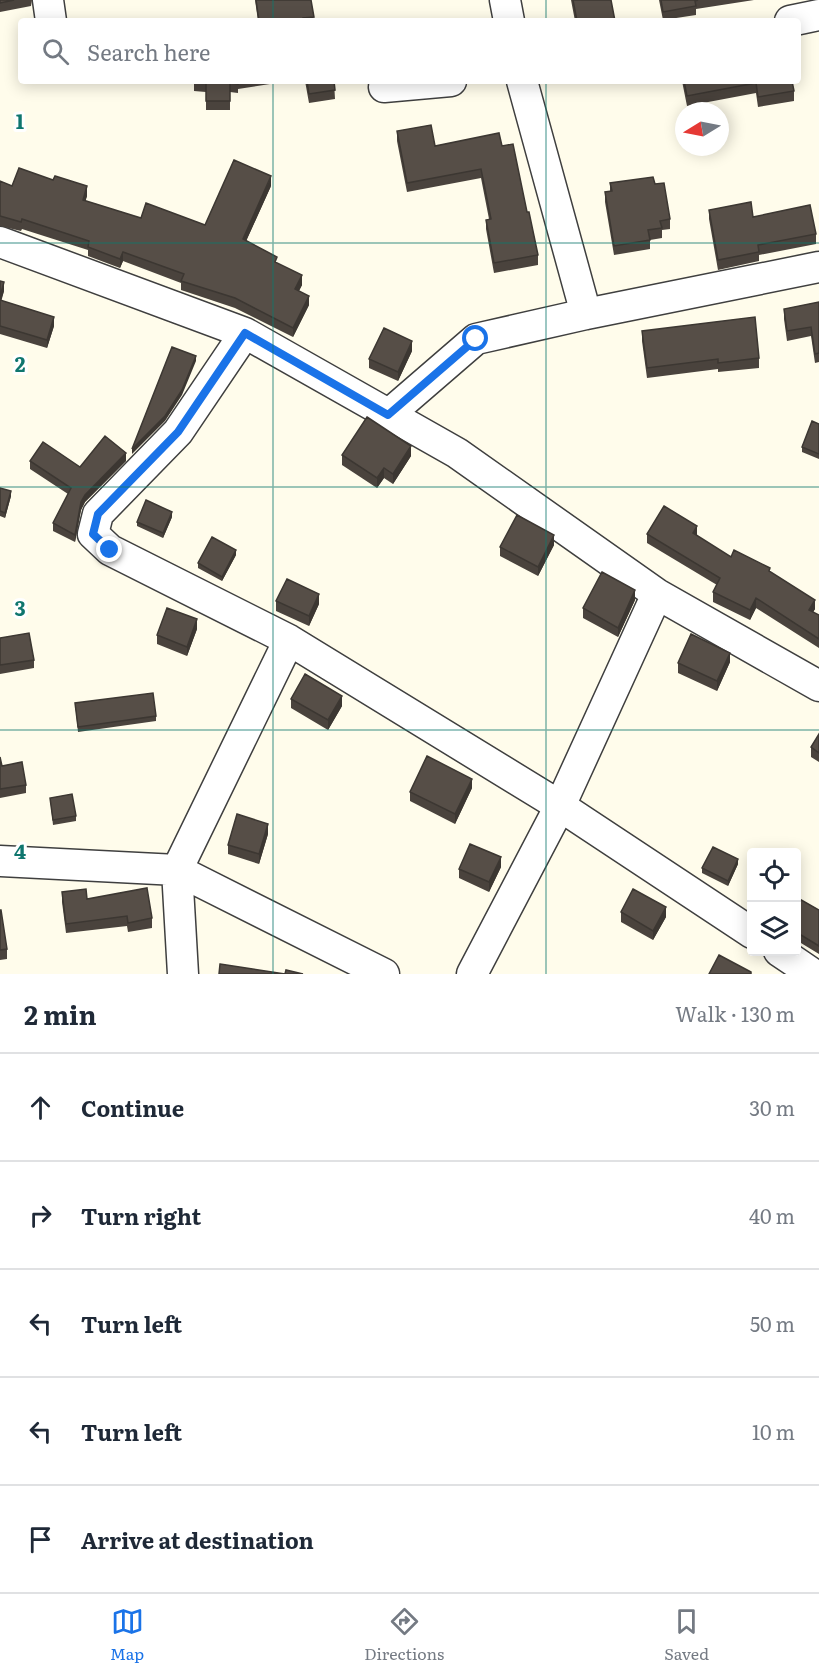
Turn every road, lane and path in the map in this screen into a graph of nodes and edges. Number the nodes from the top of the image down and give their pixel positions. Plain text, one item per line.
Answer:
1 (48, 0) edge
2 (505, 0) edge
3 (819, 15) edge
4 (51, 18) edge
5 (508, 18) edge
6 (801, 19) edge
7 (418, 84) edge
8 (523, 84) edge
9 (384, 87) dead end
10 (0, 242) edge
11 (819, 267) edge
12 (586, 314) junction
13 (245, 333) junction
14 (388, 415) junction
15 (657, 594) junction
16 (289, 640) junction
17 (819, 686) edge
18 (560, 806) junction
19 (0, 861) edge
20 (177, 870) junction
21 (747, 930) edge
22 (786, 956) edge
23 (183, 974) edge
24 (384, 974) edge
25 (472, 974) edge
26 (813, 974) edge

1 - 4 street
2 - 5 street
3 - 6 street
7 - 9 street
8 - 12 street
10 - 13 street
11 - 12 street
12 - 14 street
13 - 14 street
13 - 16 street
14 - 15 street
15 - 17 street
15 - 18 street
16 - 18 street
16 - 20 street
18 - 21 street
18 - 25 street
19 - 20 street
20 - 23 street
20 - 24 street
22 - 26 street

